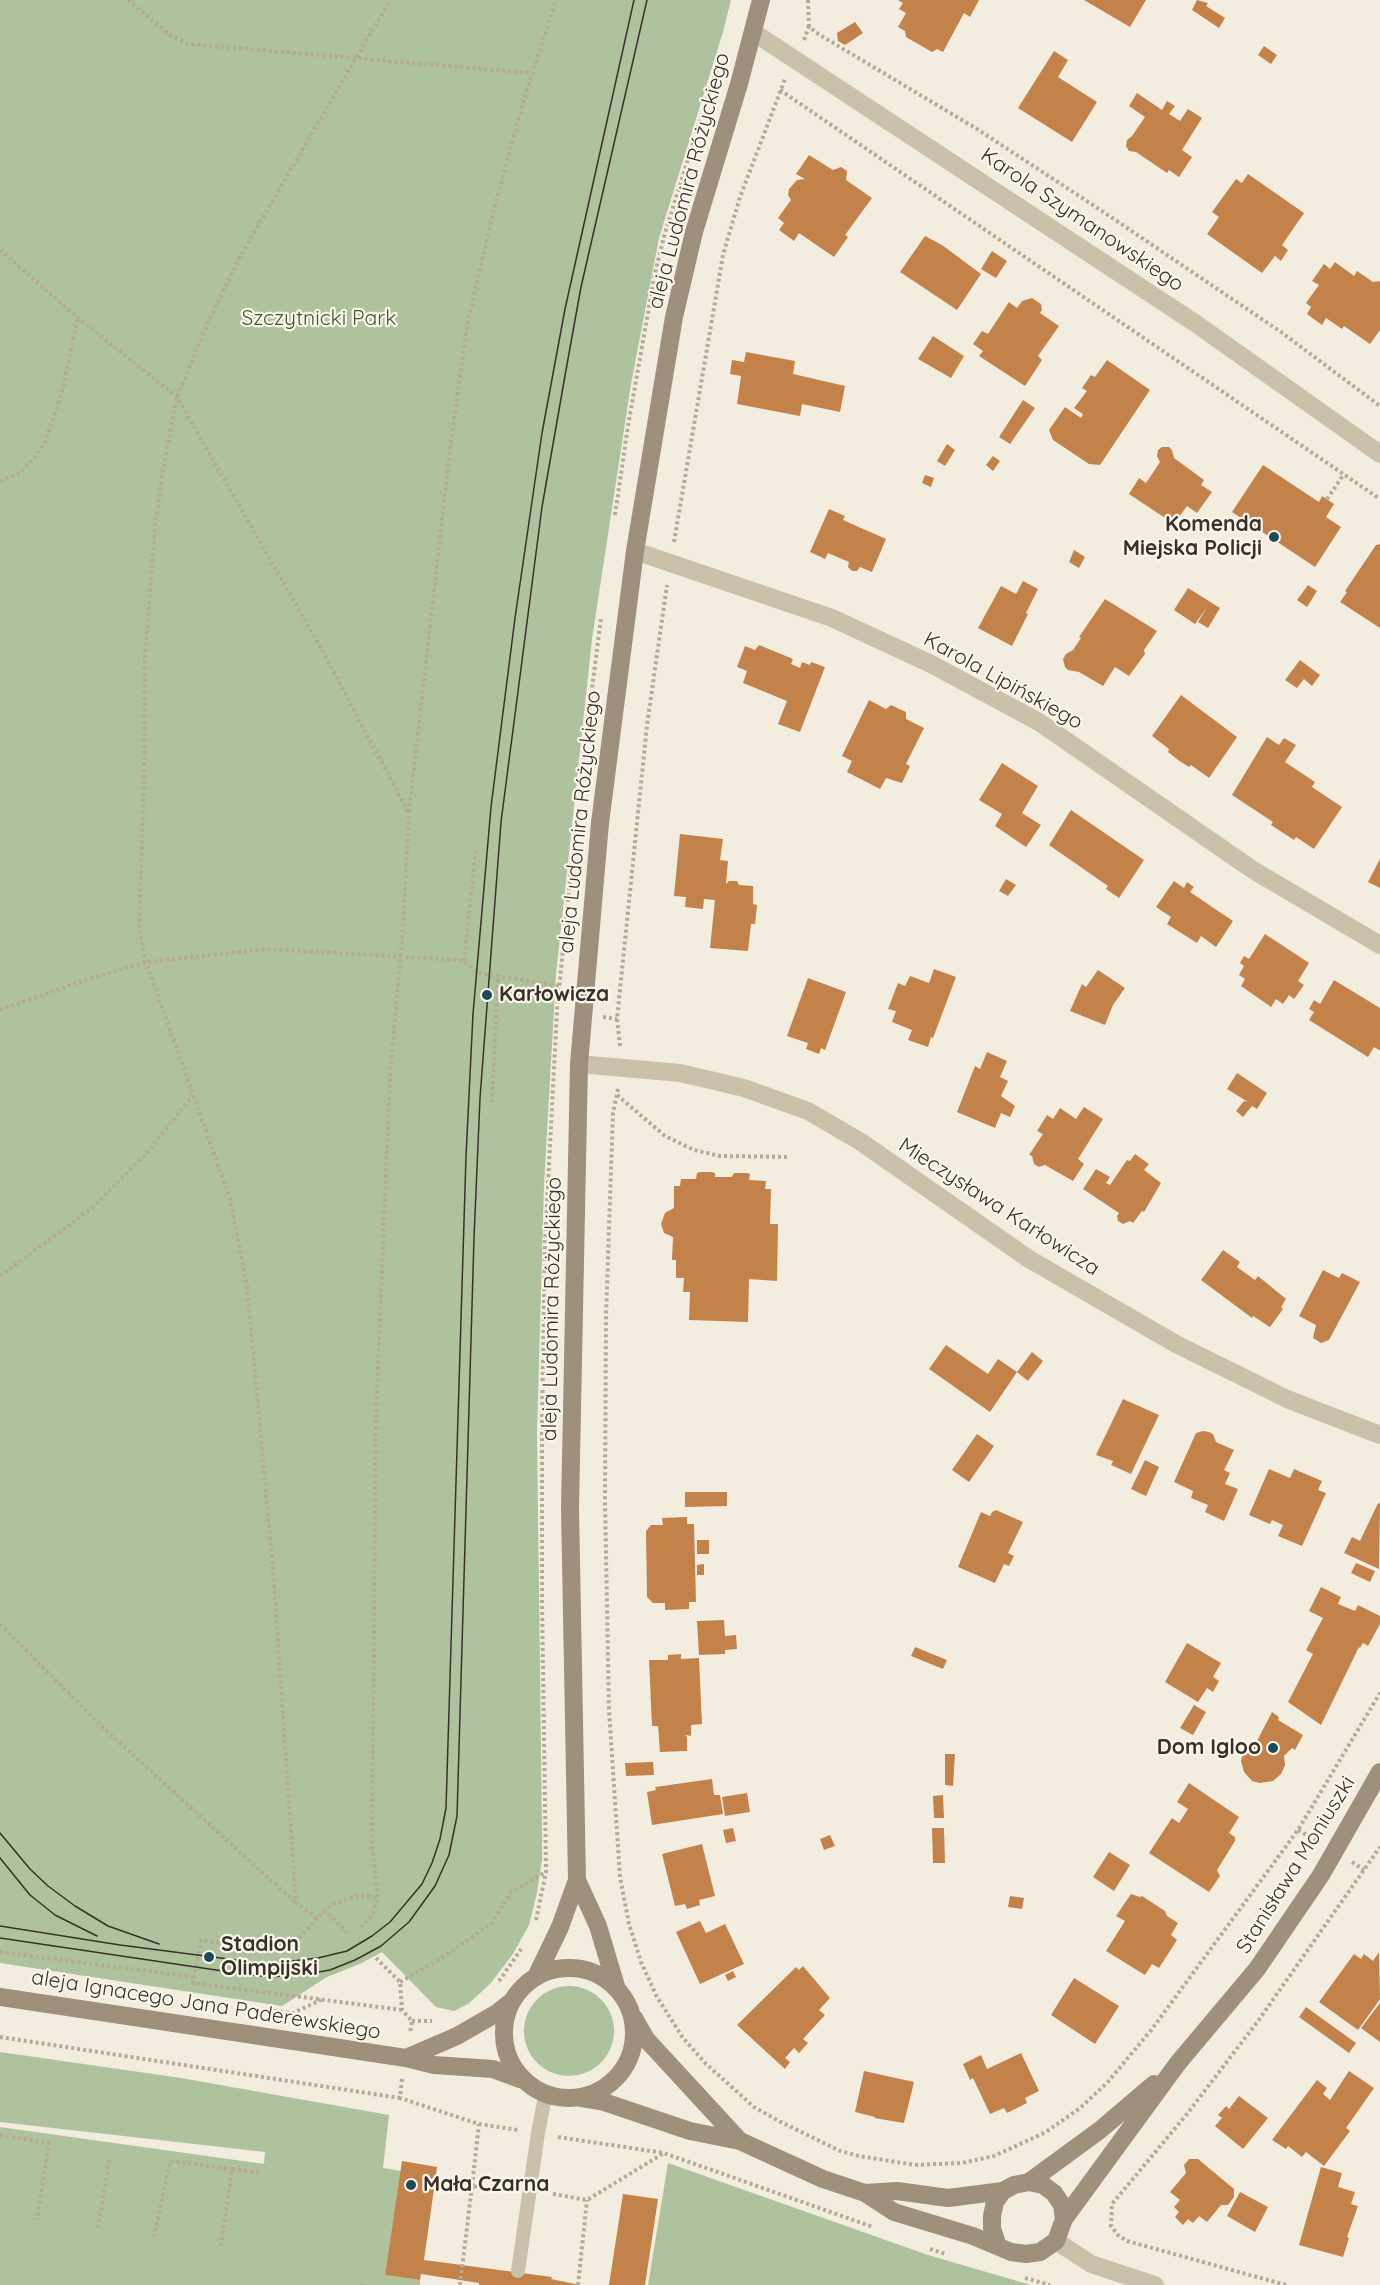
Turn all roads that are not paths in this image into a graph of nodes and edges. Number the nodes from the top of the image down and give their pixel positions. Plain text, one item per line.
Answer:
1 (761, 0) edge
2 (753, 32) junction
3 (1380, 454) edge
4 (635, 551) junction
5 (1380, 945) edge
6 (579, 1064) junction
7 (1380, 1435) edge
8 (1380, 1772) edge
9 (577, 1880) junction
10 (536, 1977) junction
11 (616, 1986) junction
12 (0, 1997) edge
13 (512, 2001) junction
14 (633, 2018) junction
15 (1178, 2063) junction
16 (404, 2067) junction
17 (520, 2079) junction
18 (545, 2097) junction
19 (581, 2098) junction
20 (740, 2141) junction
21 (1029, 2182) junction
22 (1003, 2191) junction
23 (865, 2193) junction
24 (1064, 2219) junction
25 (1056, 2241) junction
26 (996, 2244) junction
27 (518, 2271) dead end
28 (1155, 2285) edge

1 - 2 street, aleja Ludomira Różyckiego
2 - 3 street, Karola Szymanowskiego
2 - 4 street, aleja Ludomira Różyckiego
4 - 5 street, Karola Lipińskiego
4 - 6 street, aleja Ludomira Różyckiego
6 - 7 street, Mieczysława Karłowicza
6 - 9 street, aleja Ludomira Różyckiego
8 - 15 street, Stanisława Moniuszki
9 - 10 street, aleja Ludomira Różyckiego
9 - 11 street, aleja Ludomira Różyckiego
10 - 11 street
10 - 13 street
11 - 14 street
12 - 16 street, aleja Ignacego Jana Paderewskiego
13 - 16 street, aleja Ignacego Jana Paderewskiego
13 - 17 street
14 - 19 street
14 - 20 street
15 - 21 street, Stanisława Moniuszki
15 - 24 street, Stanisława Moniuszki
16 - 17 street, aleja Ignacego Jana Paderewskiego
17 - 18 street
18 - 19 street
18 - 27 lane
19 - 20 street
20 - 23 street
21 - 22 street
21 - 24 street
22 - 23 street
22 - 26 street
23 - 26 street
24 - 25 street
25 - 26 street
25 - 28 street

